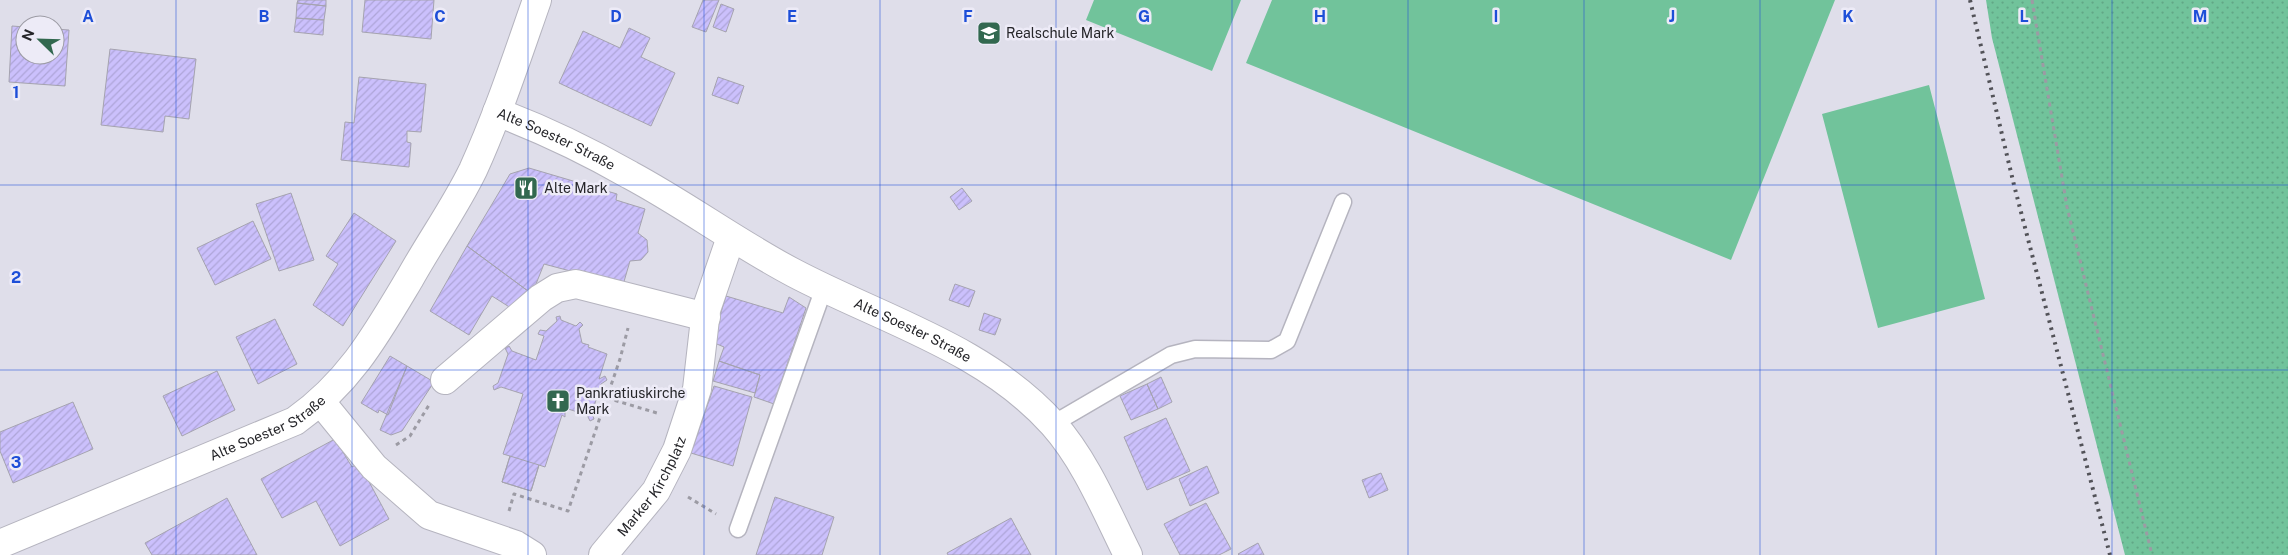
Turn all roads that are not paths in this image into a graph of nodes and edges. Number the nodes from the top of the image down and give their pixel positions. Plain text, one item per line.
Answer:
1 (537, 0) edge
2 (497, 112) junction
3 (1342, 202) dead end
4 (731, 237) junction
5 (824, 288) junction
6 (706, 317) junction
7 (445, 380) road end
8 (321, 402) junction
9 (1053, 424) junction
10 (738, 529) road end
11 (0, 544) edge
12 (532, 555) edge
13 (603, 555) edge
14 (1128, 555) edge

1 - 2 street
2 - 4 street, Alte Soester Straße
2 - 8 street, Alte Soester Straße
3 - 9 lane
4 - 5 street, Alte Soester Straße
4 - 6 street, Marker Kirchplatz
5 - 9 street, Alte Soester Straße
5 - 10 lane
6 - 7 street
6 - 13 street, Marker Kirchplatz
8 - 11 street, Alte Soester Straße
8 - 12 street
9 - 14 street, Alte Soester Straße

